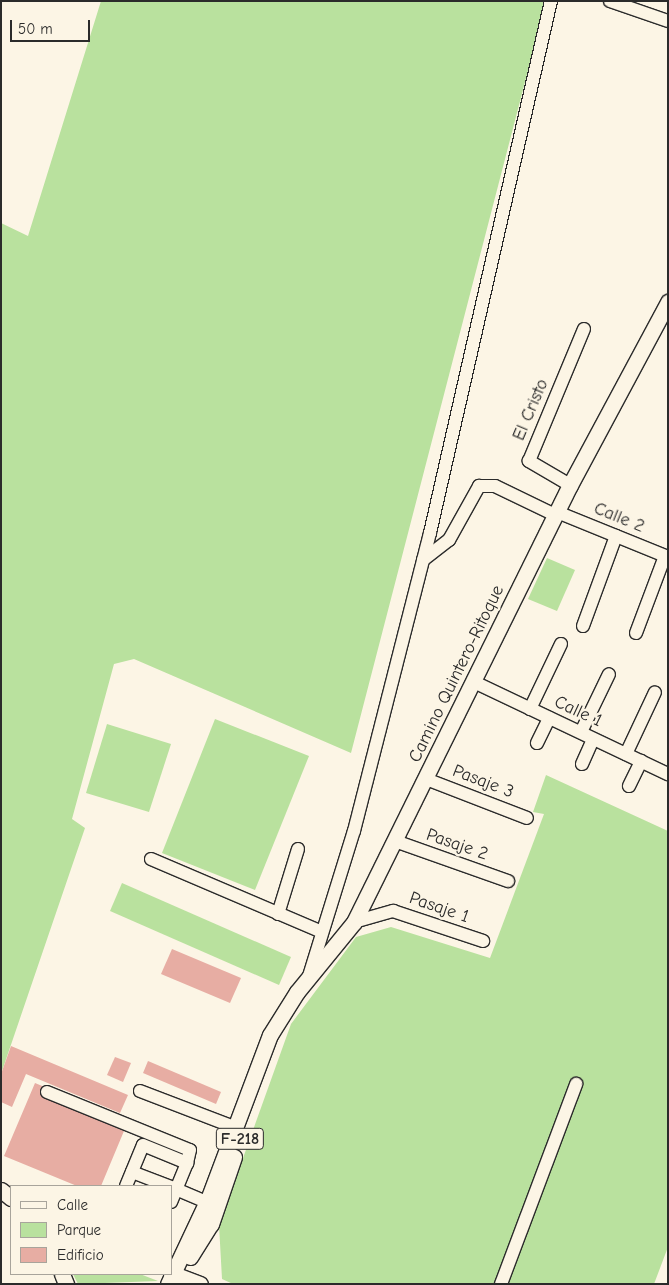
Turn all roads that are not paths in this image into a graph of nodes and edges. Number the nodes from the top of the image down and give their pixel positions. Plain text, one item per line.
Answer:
1 (551, 1) edge
2 (610, 1) edge
3 (668, 21) edge
4 (668, 302) edge
5 (584, 329) dead end
6 (570, 485) junction
7 (556, 513) junction
8 (616, 536) junction
9 (666, 556) edge
10 (423, 560) junction
11 (583, 626) dead end
12 (636, 633) dead end
13 (561, 644) dead end
14 (609, 674) dead end
15 (474, 682) junction
16 (655, 692) dead end
17 (530, 709) junction
18 (550, 718) junction
19 (581, 732) junction
20 (593, 739) junction
21 (537, 742) dead end
22 (626, 754) junction
23 (641, 761) junction
24 (582, 764) dead end
25 (668, 774) edge
26 (426, 779) junction
27 (630, 786) dead end
28 (527, 818) dead end
29 (395, 841) junction
30 (298, 850) dead end
31 (151, 859) dead end
32 (508, 881) dead end
33 (278, 914) junction
34 (354, 922) junction
35 (322, 932) junction
36 (483, 941) dead end
37 (308, 978) junction
38 (263, 1050) junction
39 (576, 1084) dead end
40 (47, 1092) dead end
41 (140, 1092) dead end
42 (234, 1127) junction
43 (187, 1162) junction
44 (132, 1172) junction
45 (126, 1185) edge
46 (167, 1185) edge
47 (172, 1187) edge
48 (207, 1202) junction
49 (211, 1224) junction
50 (172, 1275) edge
51 (171, 1277) edge
52 (200, 1284) edge
53 (501, 1284) edge

1 - 10 street
2 - 3 street
4 - 6 main road, Camino Quintero-Ritoque / F-218
5 - 6 street, El Cristo
6 - 7 main road, Camino Quintero-Ritoque / F-218
7 - 8 street, Calle 2
7 - 10 street, Calle 2
7 - 15 main road, Camino Quintero-Ritoque / F-218
8 - 9 street, Calle 2
8 - 11 street
9 - 12 street
10 - 35 street
13 - 17 street
14 - 19 street
15 - 17 street, Calle 1
15 - 26 main road, Camino Quintero-Ritoque / F-218
16 - 22 street
17 - 18 street, Calle 1
18 - 19 street, Calle 1
18 - 21 street
19 - 20 street, Calle 1
20 - 22 street, Calle 1
20 - 24 street
22 - 23 street, Calle 1
23 - 25 street, Calle 1
23 - 27 street
26 - 28 street, Pasaje 3
26 - 29 main road, Camino Quintero-Ritoque / F-218
29 - 32 street, Pasaje 2
29 - 34 main road, Camino Quintero-Ritoque / F-218
30 - 33 street
31 - 33 street
33 - 35 street
34 - 36 street, Pasaje 1
34 - 37 main road, Camino Quintero-Ritoque / F-218
35 - 37 street
37 - 38 main road, Camino Quintero-Ritoque / F-218
38 - 42 main road, Camino Quintero-Ritoque / F-218
38 - 49 main road, Camino Quintero-Ritoque / F-218
39 - 53 street
40 - 43 street
41 - 42 street
42 - 48 main road, Camino Quintero-Ritoque / F-218
43 - 44 street
43 - 47 street
44 - 45 street
44 - 46 street
47 - 48 street
48 - 49 main road
48 - 50 main road, Camino Quintero-Ritoque / F-218
49 - 51 main road, Camino Quintero-Ritoque / F-218
51 - 52 main road

